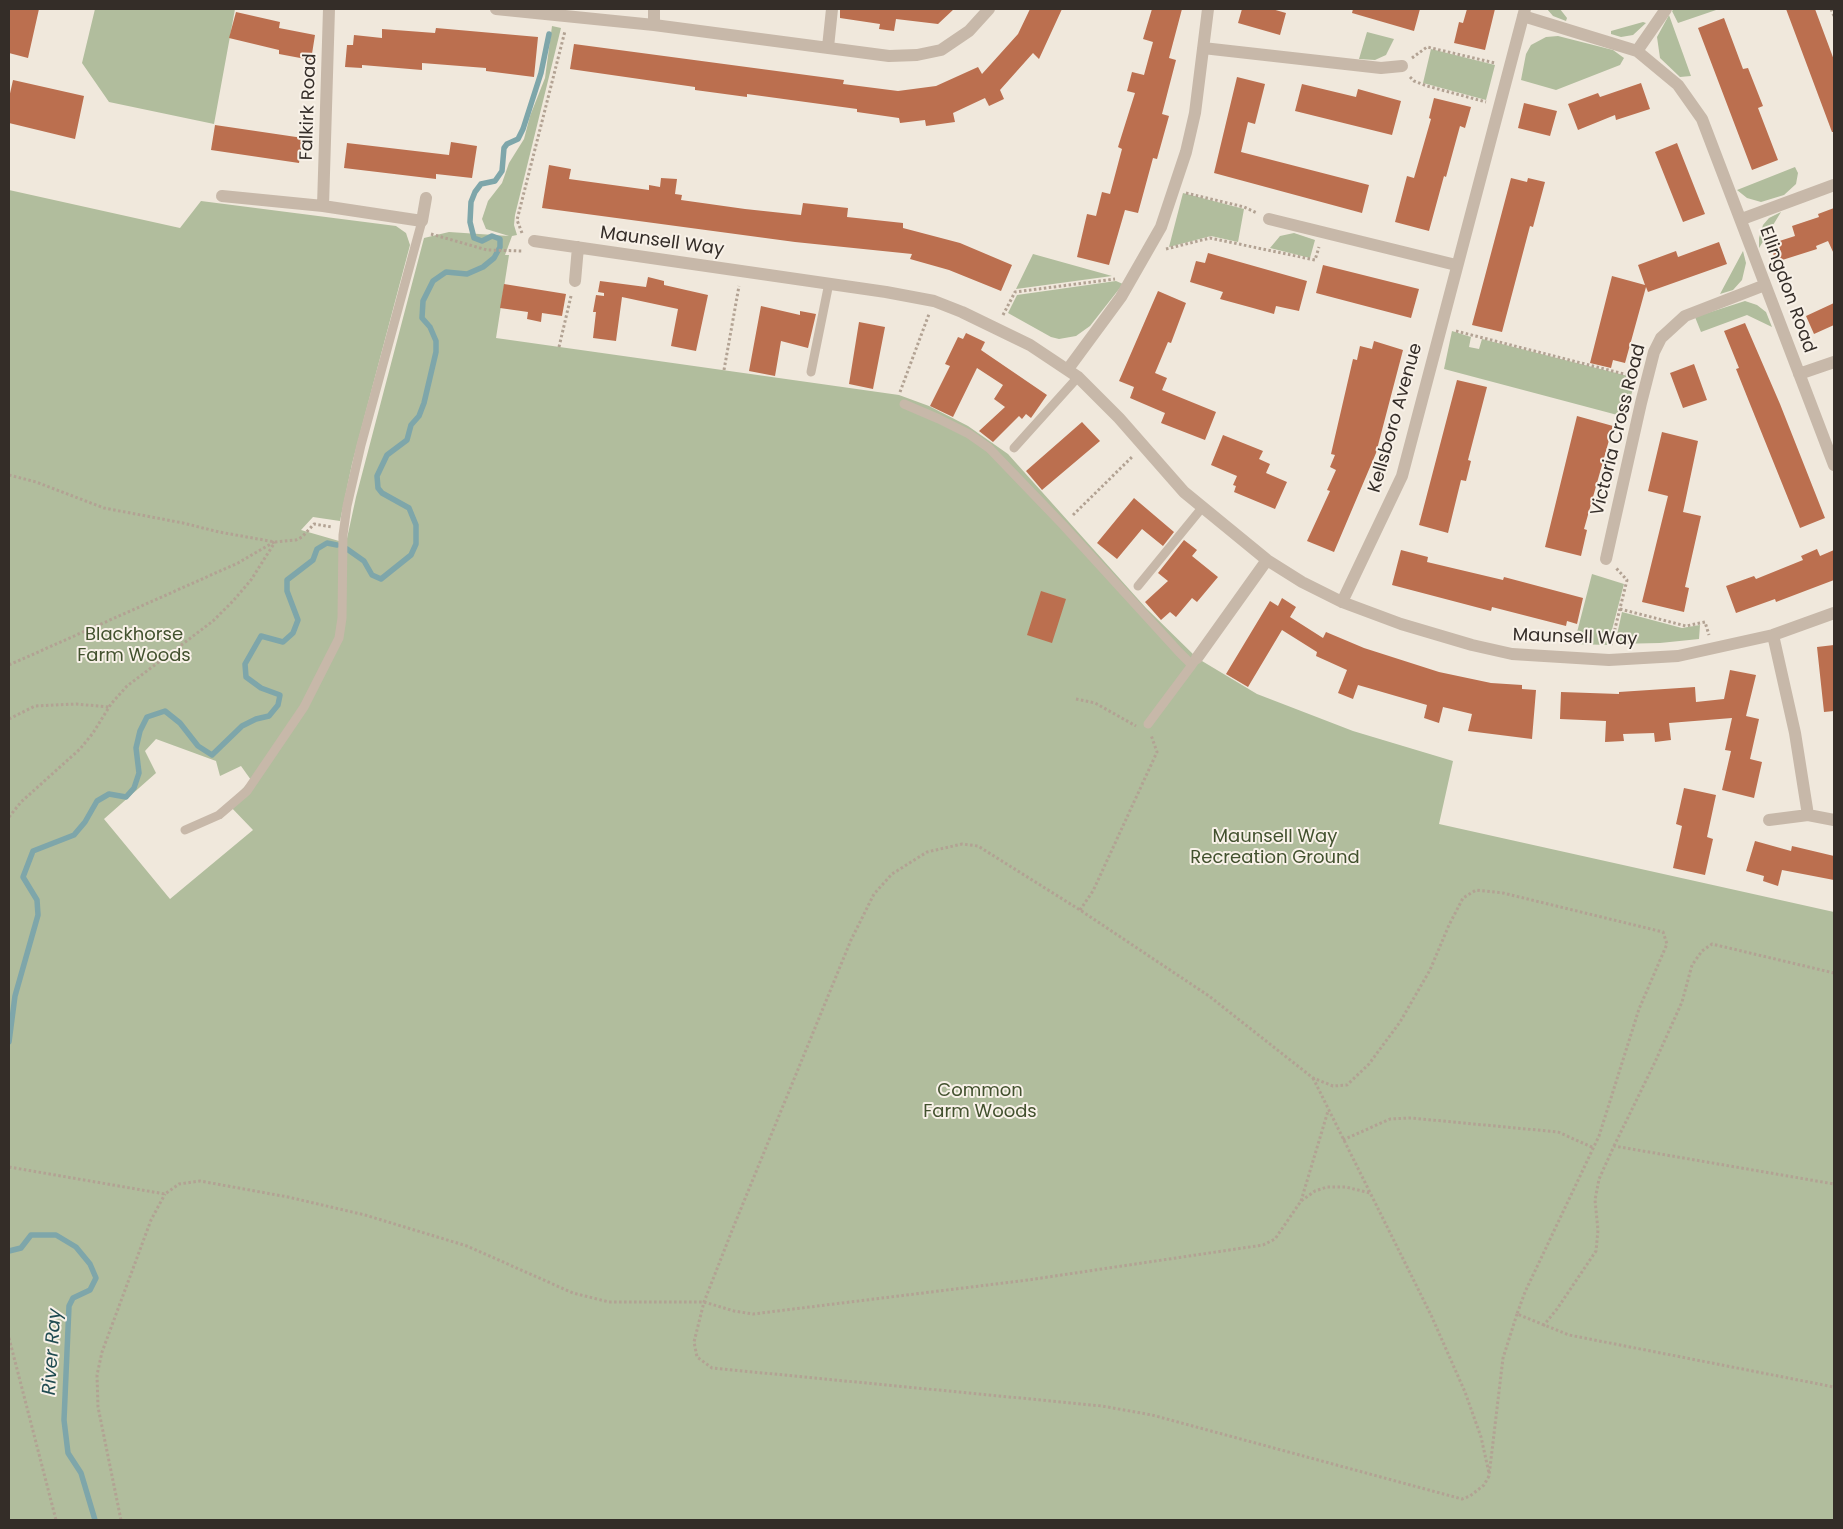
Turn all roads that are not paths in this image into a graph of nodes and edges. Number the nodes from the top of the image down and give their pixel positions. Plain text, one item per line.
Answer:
1 (329, 9) edge
2 (496, 9) edge
3 (654, 9) edge
4 (832, 9) edge
5 (989, 9) edge
6 (1208, 9) edge
7 (1666, 9) edge
8 (1524, 12) edge
9 (654, 25) junction
10 (828, 47) junction
11 (1203, 48) junction
12 (1637, 51) junction
13 (1402, 66) road end
14 (1834, 185) edge
15 (222, 196) dead end
16 (426, 198) dead end
17 (323, 206) junction
18 (1269, 219) road end
19 (1742, 219) junction
20 (421, 226) junction
21 (534, 241) road end
22 (578, 247) junction
23 (1456, 266) junction
24 (575, 281) road end
25 (829, 284) junction
26 (1765, 285) junction
27 (1834, 362) edge
28 (811, 372) dead end
29 (1073, 373) junction
30 (1800, 374) junction
31 (904, 404) road end
32 (1014, 448) dead end
33 (1834, 465) edge
34 (1202, 508) junction
35 (1606, 558) road end
36 (1267, 560) junction
37 (1138, 586) dead end
38 (1342, 602) junction
39 (1834, 613) edge
40 (1774, 636) junction
41 (1195, 661) junction
42 (1148, 724) dead end
43 (1808, 815) junction
44 (1769, 820) dead end
45 (1834, 820) edge
46 (185, 830) dead end

1 - 17 street, Falkirk Road
2 - 9 street
3 - 9 street
4 - 10 street
5 - 10 street
6 - 11 street
7 - 12 street
8 - 12 street, Ellingdon Road
8 - 23 street, Kellsboro Avenue
9 - 10 street
11 - 13 street
11 - 29 street
12 - 19 street, Ellingdon Road
14 - 19 street, Ellingdon Road
15 - 17 street
16 - 20 street
17 - 20 street
18 - 23 street
19 - 26 street, Ellingdon Road
20 - 46 lane
21 - 22 street, Maunsell Way
22 - 24 street, Maunsell Way
22 - 25 street, Maunsell Way
23 - 38 street, Kellsboro Avenue
25 - 28 lane
25 - 29 street, Maunsell Way
26 - 30 street, Ellingdon Road
26 - 35 street, Victoria Cross Road
27 - 30 street, Ellingdon Road
29 - 32 lane
29 - 34 street, Maunsell Way
30 - 33 street, Ellingdon Road
31 - 41 lane
34 - 36 street, Maunsell Way
34 - 37 lane
36 - 38 street, Maunsell Way
36 - 41 street
38 - 40 street, Maunsell Way
39 - 40 street, Maunsell Way
40 - 43 street
41 - 42 lane
43 - 44 street
43 - 45 street

